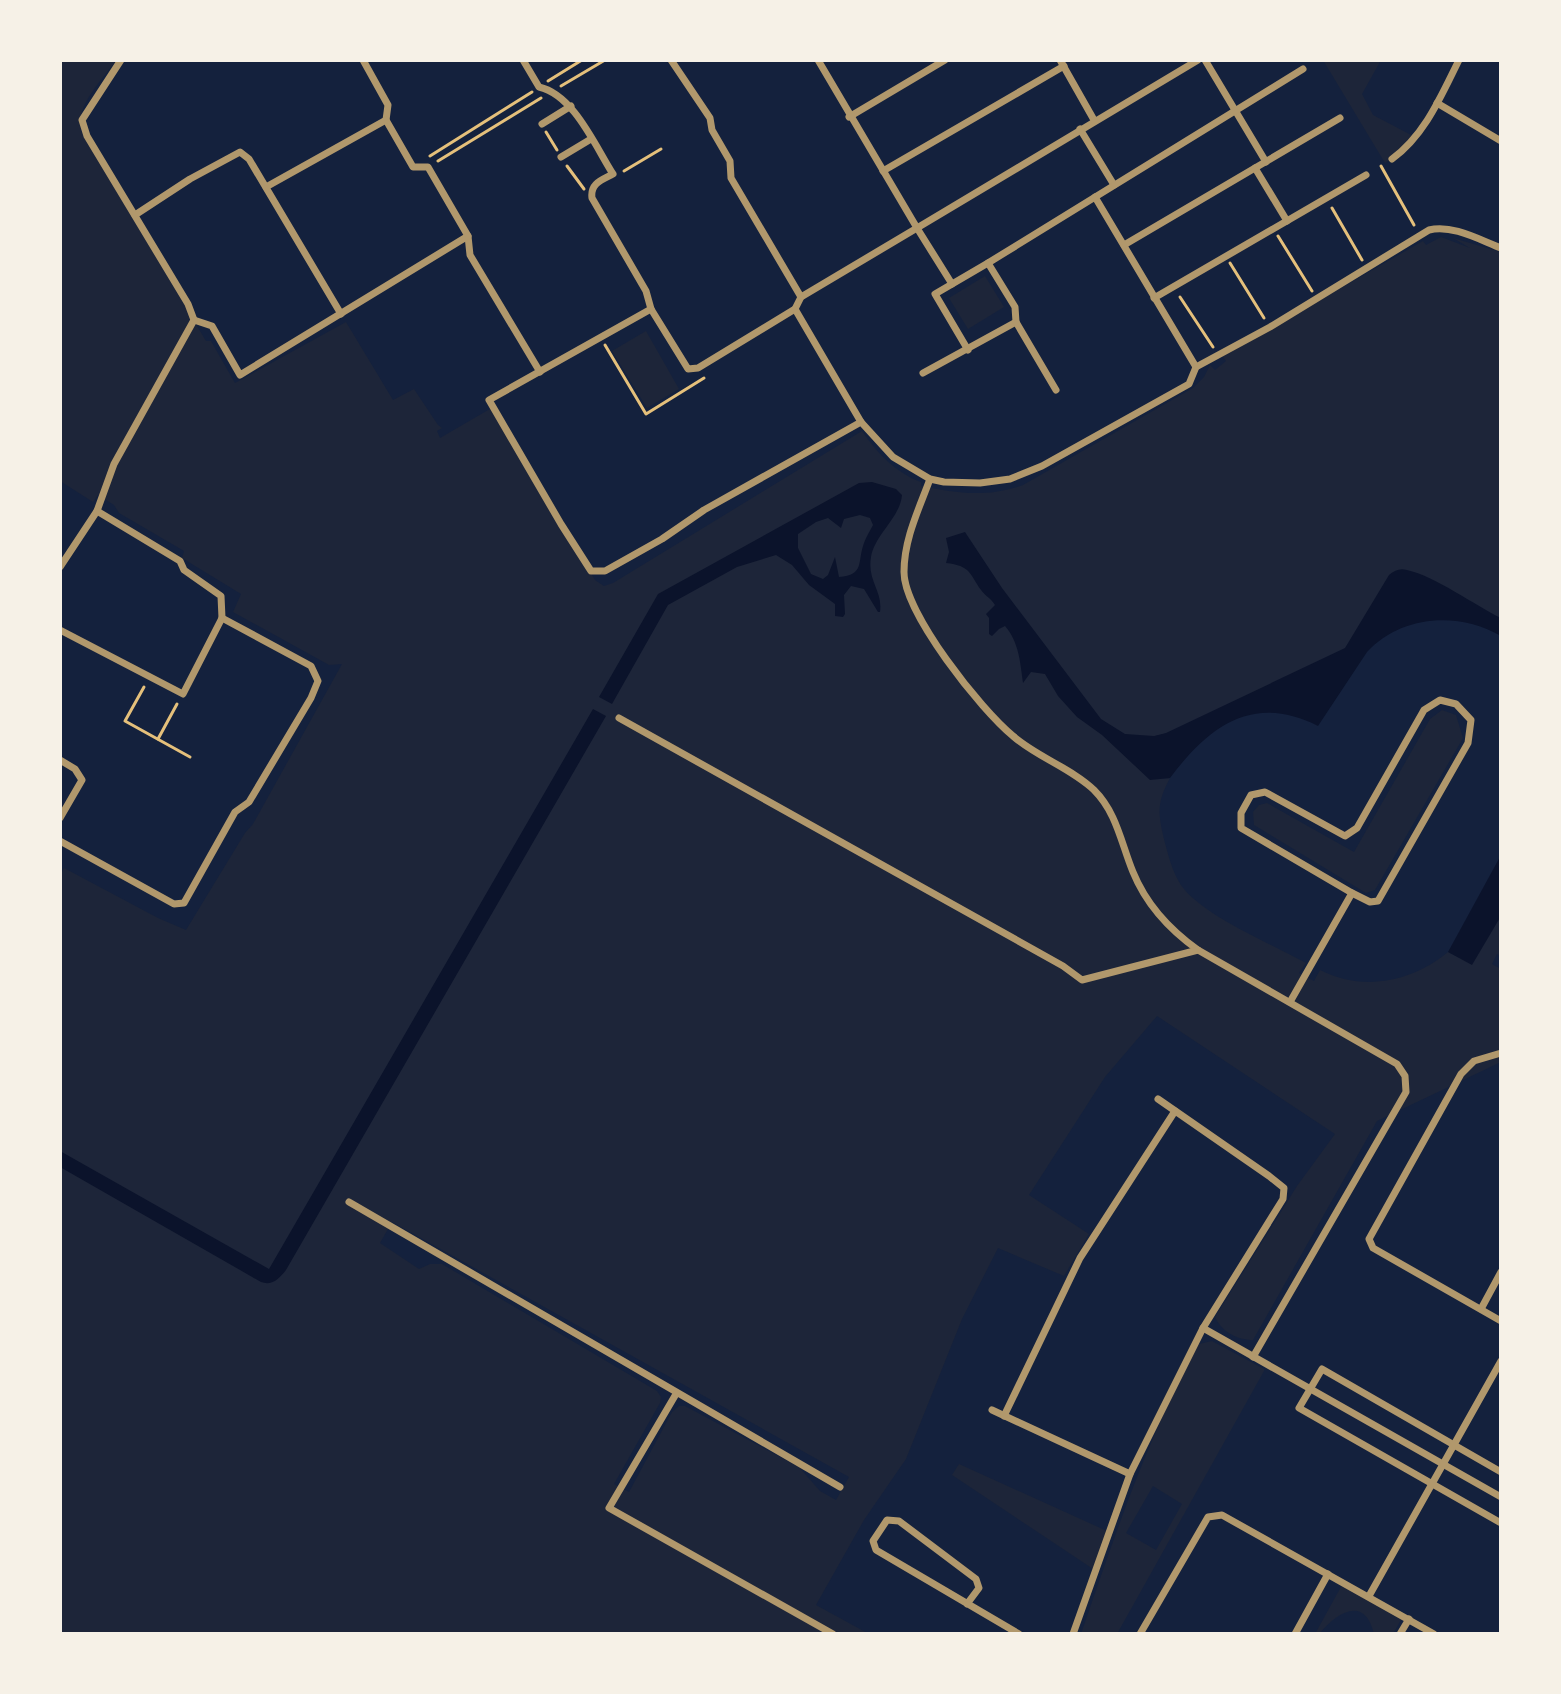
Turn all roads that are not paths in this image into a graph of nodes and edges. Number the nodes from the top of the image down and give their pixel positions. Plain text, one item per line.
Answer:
1 (121, 60) edge
2 (363, 60) edge
3 (523, 60) edge
4 (671, 60) edge
5 (818, 60) edge
6 (945, 60) edge
7 (1198, 60) edge
8 (1205, 60) edge
9 (1459, 60) edge
10 (1062, 63) edge
11 (1303, 69) dead end
12 (1437, 103) junction
13 (571, 106) junction
14 (1234, 112) junction
15 (849, 117) junction
16 (1340, 118) dead end
17 (386, 120) junction
18 (1094, 120) junction
19 (542, 124) dead end
20 (1080, 129) junction
21 (591, 139) junction
22 (1501, 141) edge
23 (561, 157) dead end
24 (1392, 159) dead end
25 (1266, 162) junction
26 (1255, 168) junction
27 (883, 171) junction
28 (1366, 175) dead end
29 (1114, 185) junction
30 (266, 187) junction
31 (1095, 197) junction
32 (135, 215) junction
33 (1287, 221) junction
34 (917, 228) junction
35 (468, 236) junction
36 (1124, 245) junction
37 (1501, 248) edge
38 (988, 263) junction
39 (952, 284) junction
40 (801, 297) junction
41 (1154, 298) junction
42 (651, 309) junction
43 (795, 309) junction
44 (341, 314) junction
45 (194, 320) junction
46 (1016, 322) junction
47 (968, 350) junction
48 (1196, 367) junction
49 (540, 372) junction
50 (923, 373) dead end
51 (1056, 390) dead end
52 (861, 422) junction
53 (930, 479) junction
54 (97, 511) junction
55 (60, 567) edge
56 (222, 618) junction
57 (60, 630) edge
58 (619, 718) dead end
59 (60, 760) edge
60 (60, 818) edge
61 (60, 841) edge
62 (1352, 893) junction
63 (1198, 950) junction
64 (1290, 1002) junction
65 (1501, 1053) edge
66 (1158, 1099) dead end
67 (1175, 1111) junction
68 (349, 1202) dead end
69 (1501, 1272) edge
70 (1481, 1309) junction
71 (1501, 1321) edge
72 (1203, 1328) junction
73 (1253, 1357) junction
74 (1501, 1361) edge
75 (1309, 1390) junction
76 (676, 1394) junction
77 (992, 1410) dead end
78 (1004, 1416) junction
79 (1455, 1445) junction
80 (1443, 1465) junction
81 (1501, 1472) edge
82 (1130, 1474) junction
83 (1432, 1485) junction
84 (840, 1487) dead end
85 (1501, 1497) edge
86 (1501, 1523) edge
87 (1328, 1574) junction
88 (1369, 1596) junction
89 (967, 1604) junction
90 (1409, 1619) junction
91 (833, 1634) edge
92 (1019, 1634) edge
93 (1073, 1634) edge
94 (1140, 1634) edge
95 (1295, 1634) edge
96 (1400, 1634) edge
97 (1434, 1634) edge

1 - 32 street
2 - 17 street
3 - 13 street
4 - 40 street
5 - 15 street
6 - 15 street
7 - 18 street
8 - 14 street
9 - 12 street
10 - 18 street
10 - 27 street
11 - 14 street
12 - 22 street
12 - 24 street
13 - 19 street
13 - 21 street
14 - 25 street
14 - 29 street
15 - 27 street
16 - 25 street
17 - 30 street
17 - 35 street
18 - 20 street
20 - 29 street
20 - 34 street
21 - 23 street
21 - 42 street
25 - 26 street
26 - 33 street
26 - 36 street
27 - 34 street
28 - 33 street
29 - 31 street
30 - 32 street
30 - 44 street
31 - 36 street
31 - 38 street
32 - 45 street
33 - 41 street
34 - 39 street
34 - 40 street
35 - 44 street
35 - 49 street
36 - 41 street
37 - 48 street
38 - 39 street
38 - 46 street
39 - 47 street
40 - 43 street
41 - 48 street
42 - 43 street
42 - 49 street
43 - 52 street
44 - 45 street
45 - 54 street
46 - 47 street
46 - 51 street
47 - 50 street
48 - 53 street
49 - 52 street
52 - 53 street
53 - 63 street
54 - 55 street
54 - 56 street
56 - 57 street
56 - 61 street
58 - 63 street
59 - 60 street
62 - 62 street
62 - 64 street
63 - 64 street
64 - 73 street
65 - 70 street
66 - 67 street
67 - 72 street
67 - 78 street
68 - 76 street
69 - 70 street
70 - 71 street
72 - 73 street
72 - 82 street
73 - 75 street
74 - 79 street
75 - 79 street
75 - 80 street
75 - 83 street
76 - 84 street
76 - 91 street
77 - 78 street
78 - 82 street
79 - 80 street
79 - 81 street
80 - 83 street
80 - 85 street
82 - 93 street
83 - 86 street
83 - 88 street
87 - 88 street
87 - 94 street
87 - 95 street
88 - 90 street
89 - 89 street
89 - 92 street
90 - 96 street
90 - 97 street

